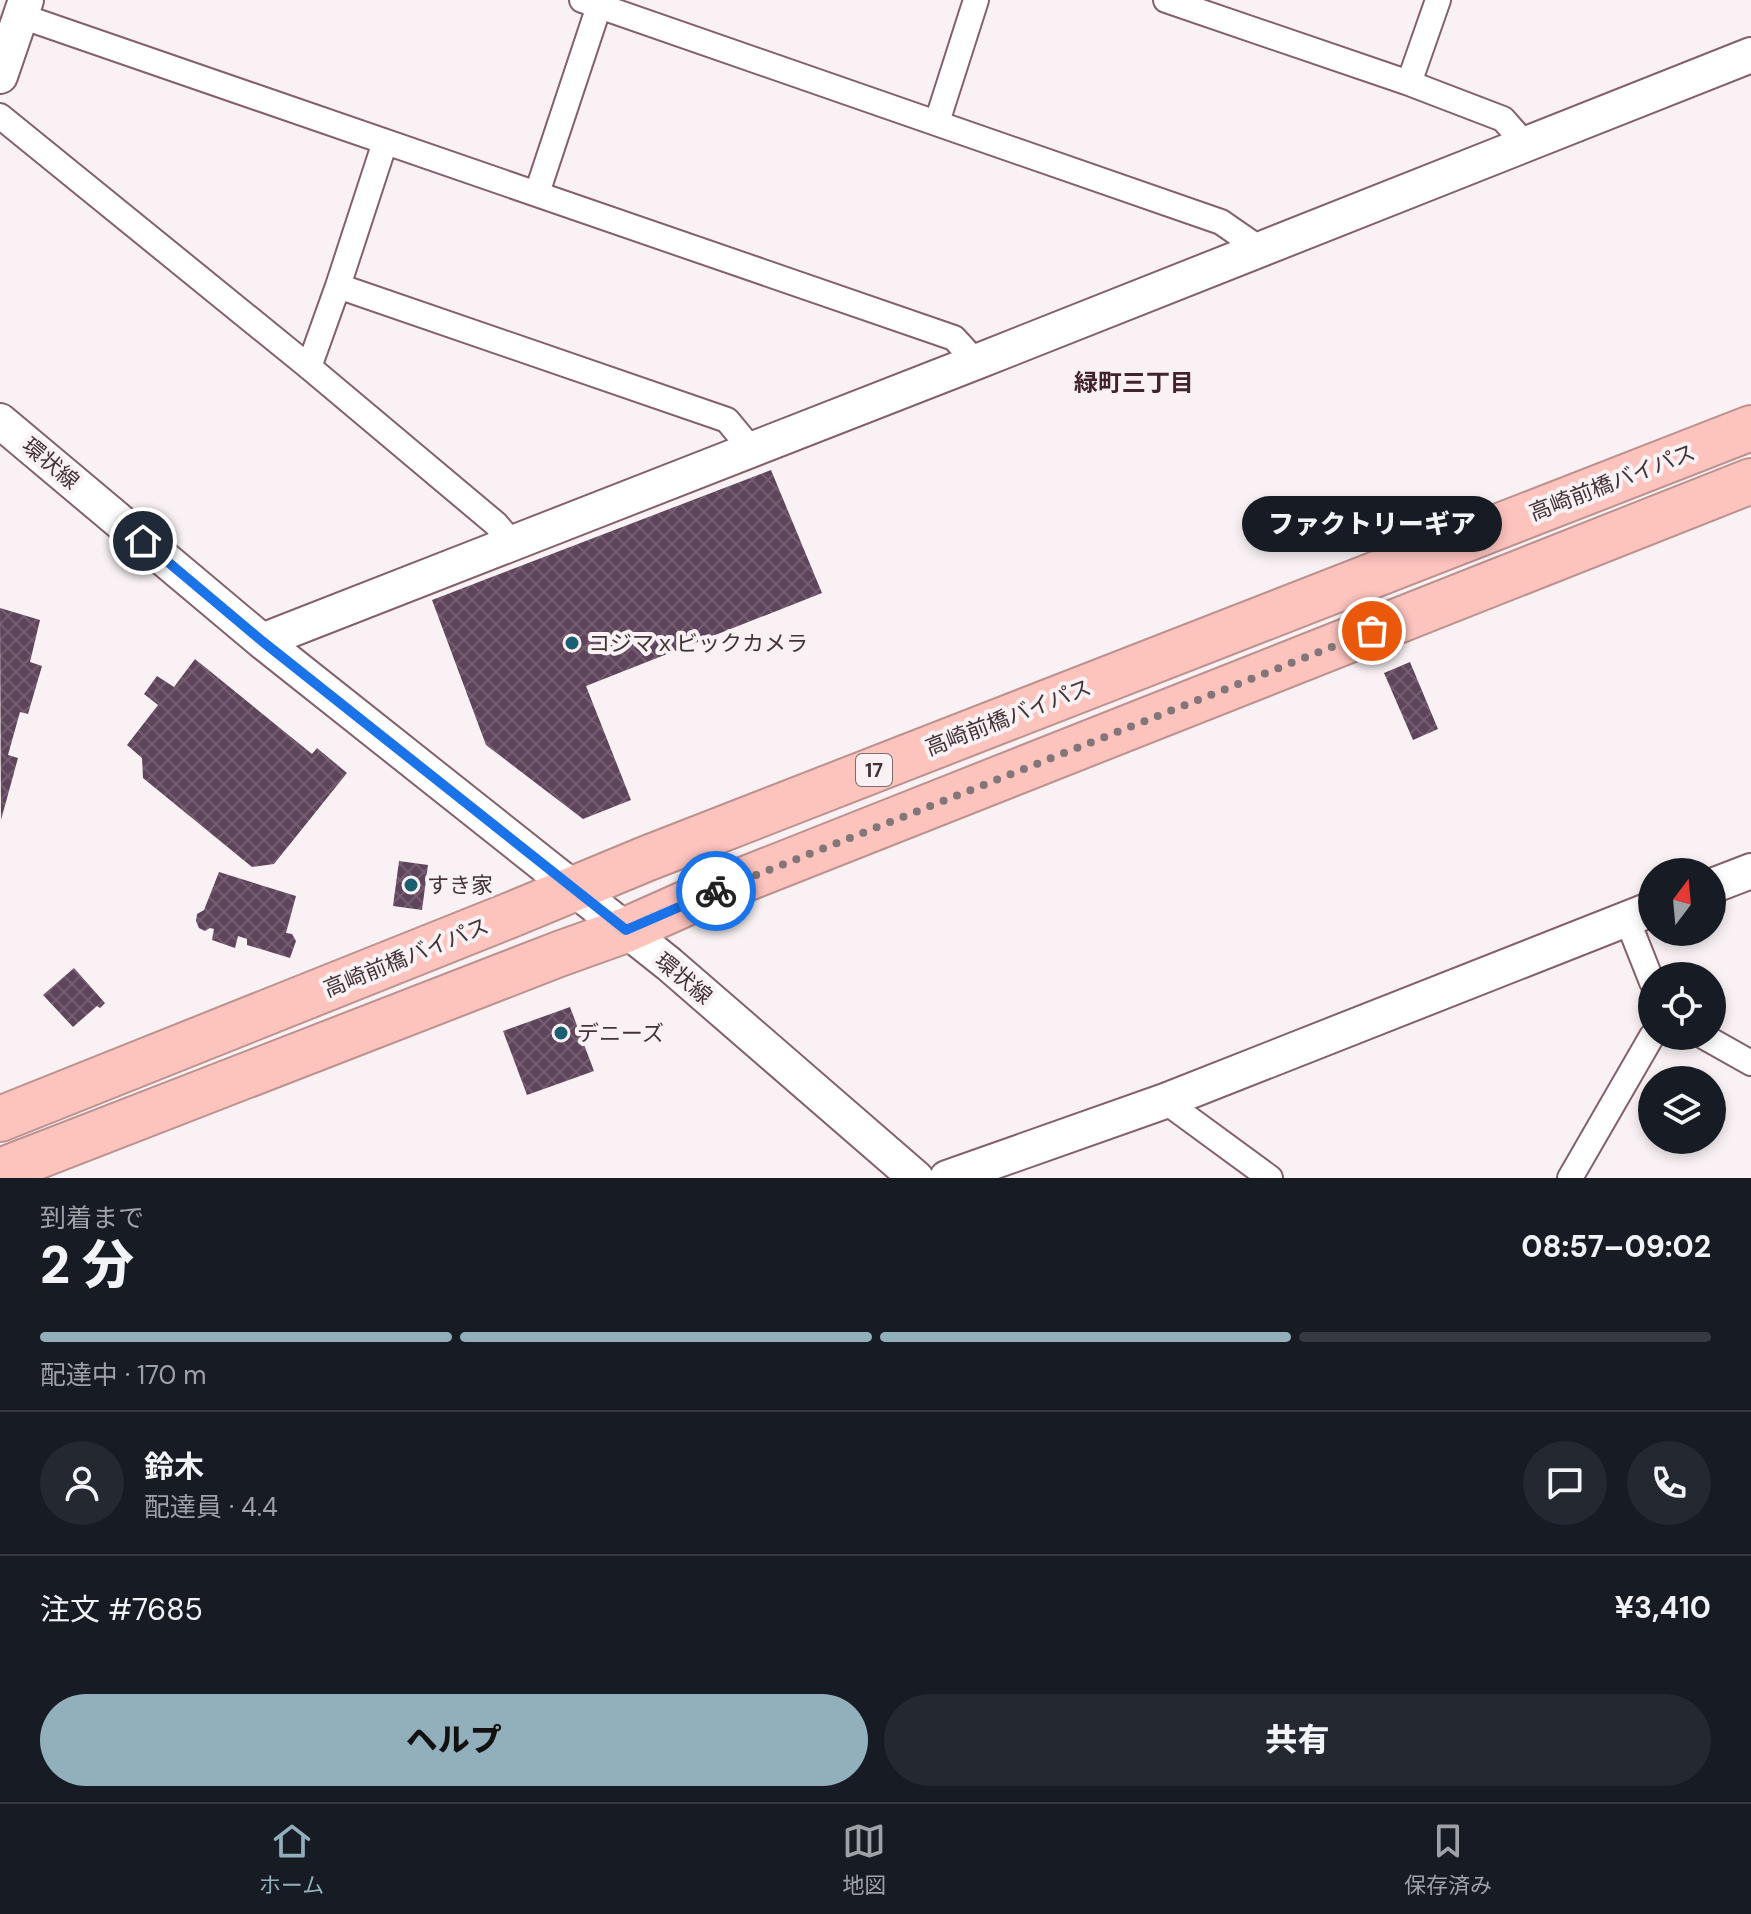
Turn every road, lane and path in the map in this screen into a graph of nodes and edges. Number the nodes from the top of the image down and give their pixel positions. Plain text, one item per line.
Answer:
1 (976, 0) edge
2 (1166, 0) edge
3 (1438, 0) edge
4 (594, 2) edge
5 (24, 8) edge
6 (1226, 10) edge
7 (1751, 55) edge
8 (0, 76) edge
9 (1409, 83) junction
10 (0, 116) edge
11 (937, 122) junction
12 (385, 142) junction
13 (1526, 145) junction
14 (537, 193) junction
15 (1260, 249) junction
16 (338, 286) junction
17 (976, 362) junction
18 (309, 367) junction
19 (0, 421) edge
20 (1751, 428) edge
21 (751, 449) junction
22 (1751, 481) edge
23 (512, 543) junction
24 (262, 641) junction
25 (1751, 871) edge
26 (1726, 881) edge
27 (574, 888) junction
28 (1638, 915) edge
29 (626, 930) junction
30 (1726, 1049) edge
31 (1644, 1050) edge
32 (1751, 1063) edge
33 (1165, 1101) junction
34 (0, 1119) edge
35 (0, 1171) edge
36 (916, 1178) edge
37 (947, 1178) edge
38 (1270, 1178) edge
39 (1570, 1178) edge

1 - 11 street
2 - 6 street
3 - 9 street
4 - 11 street
4 - 14 street
5 - 8 street
5 - 12 street
6 - 9 street
7 - 13 street
9 - 13 street
10 - 18 street
11 - 15 street
12 - 14 street
12 - 16 street
13 - 15 street
14 - 17 street
15 - 17 street
16 - 18 street
16 - 21 street
17 - 21 street
18 - 23 street
19 - 24 street, 環状線
20 - 27 highway, 高崎前橋バイパス / 17
21 - 23 street
22 - 29 highway, 17
23 - 24 street
24 - 27 street, 環状線
25 - 26 street
27 - 29 street, 環状線
27 - 34 highway, 高崎前橋バイパス / 17
28 - 33 street
29 - 35 highway, 17
29 - 36 street, 環状線
30 - 32 street
31 - 39 street
33 - 37 street
33 - 38 street

